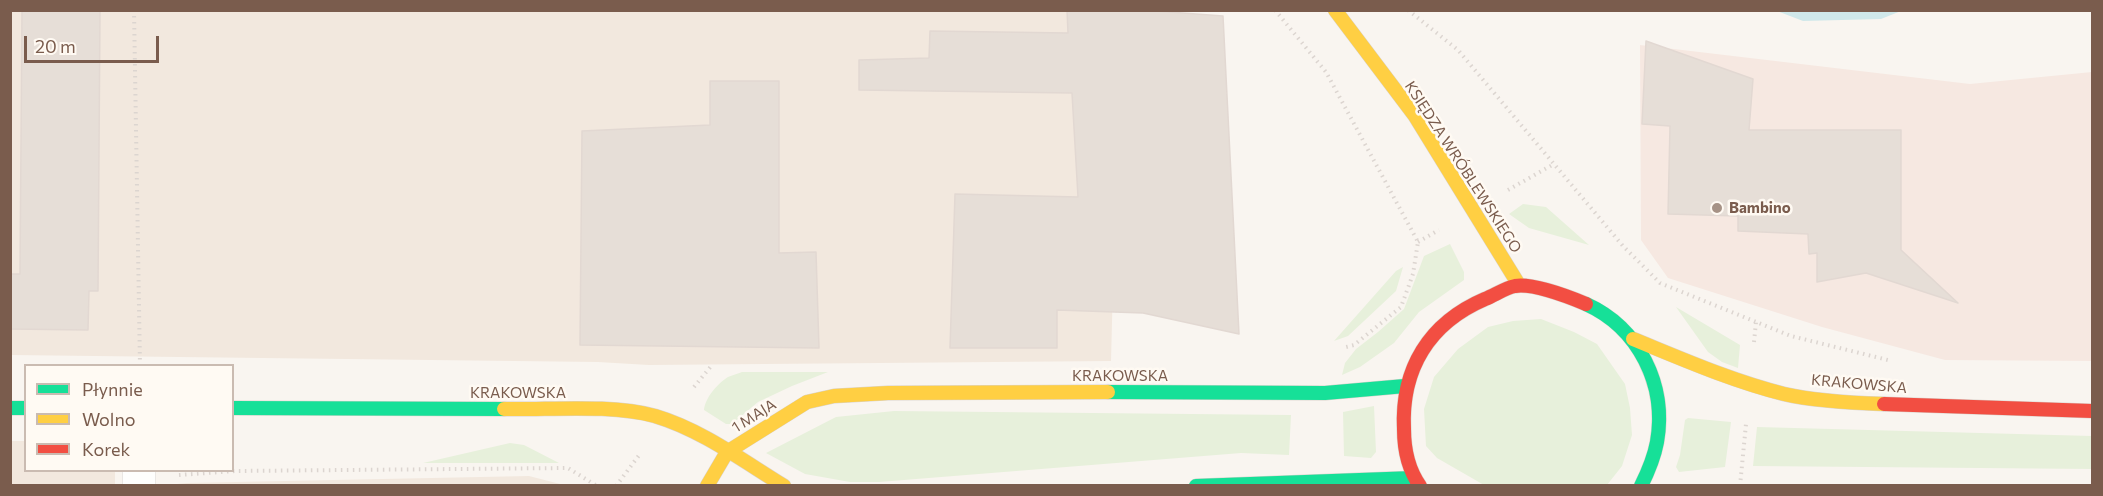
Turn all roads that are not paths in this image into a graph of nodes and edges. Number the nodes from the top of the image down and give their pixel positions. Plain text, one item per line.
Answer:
1 (1335, 10) edge
2 (1519, 285) junction
3 (1633, 339) junction
4 (1405, 386) junction
5 (834, 396) joint
6 (234, 408) edge
7 (2092, 411) edge
8 (727, 452) junction
9 (1417, 482) edge
10 (707, 486) edge
11 (784, 486) edge
12 (1196, 486) edge
13 (1641, 486) edge

1 - 2 main road, KSIĘDZA WRÓBLEWSKIEGO
2 - 3 main road
2 - 4 main road
3 - 7 main road, KRAKOWSKA
3 - 13 main road
4 - 5 main road, KRAKOWSKA
4 - 9 main road
5 - 8 main road, 1 MAJA
6 - 8 main road, KRAKOWSKA
8 - 10 main road, 1 MAJA
8 - 11 main road, KRAKOWSKA
9 - 12 main road

